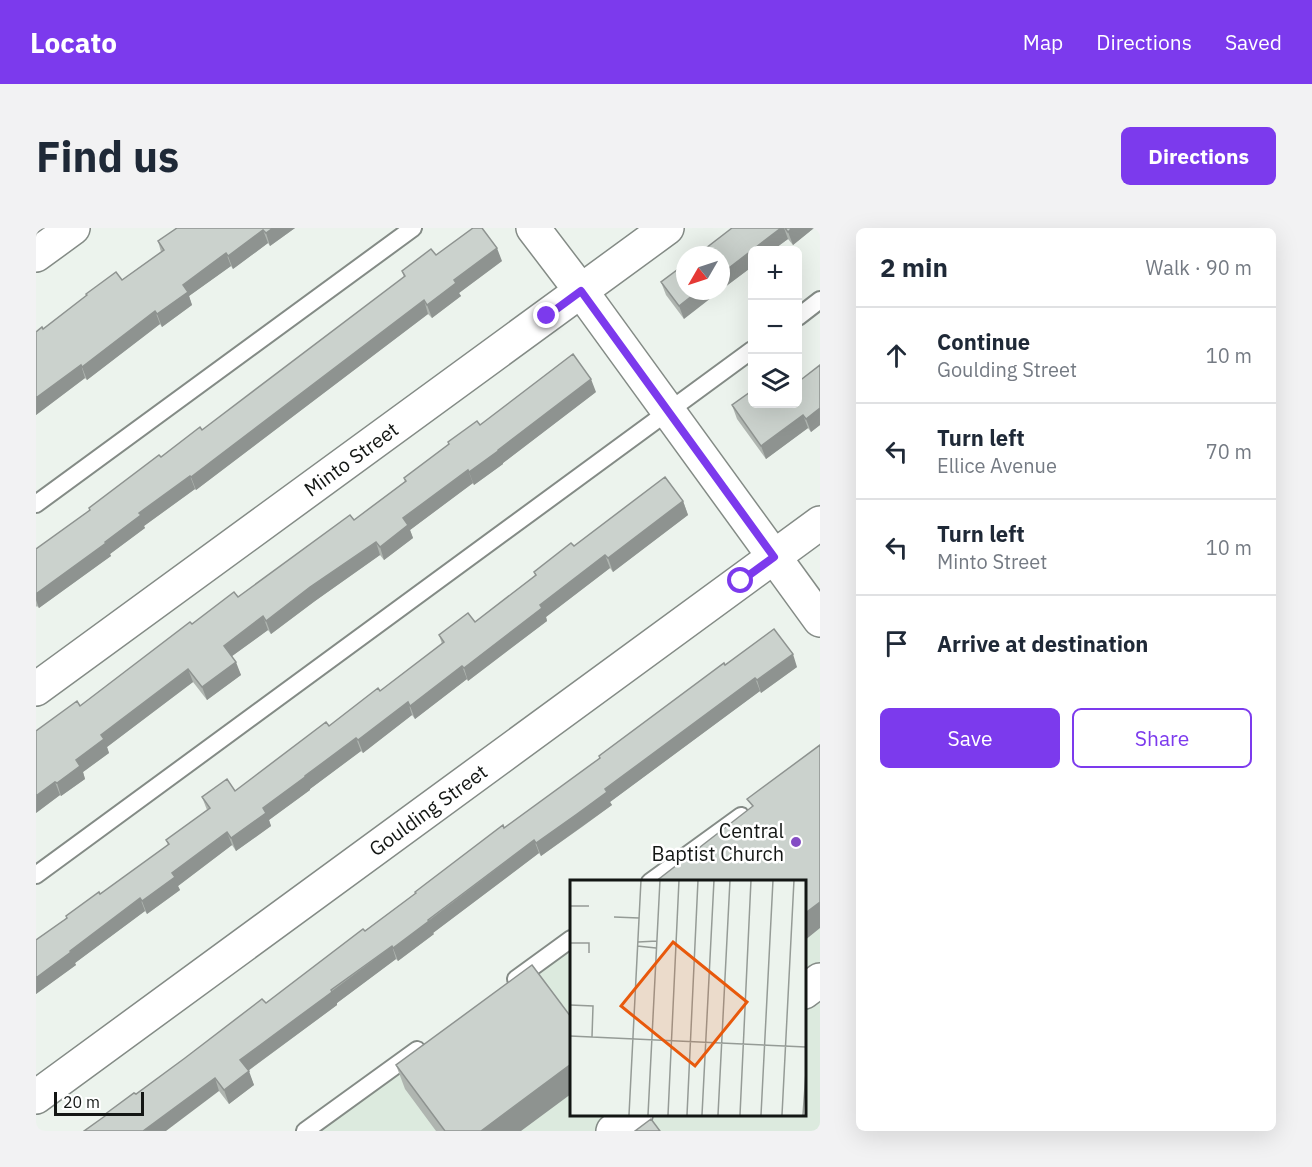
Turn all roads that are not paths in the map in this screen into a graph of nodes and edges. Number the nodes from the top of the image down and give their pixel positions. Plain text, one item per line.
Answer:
1 (73, 228) edge
2 (413, 228) edge
3 (533, 228) edge
4 (667, 228) edge
5 (36, 255) edge
6 (581, 291) junction
7 (820, 300) edge
8 (802, 314) edge
9 (748, 354) edge
10 (668, 412) junction
11 (36, 504) edge
12 (820, 523) edge
13 (774, 557) junction
14 (820, 620) edge
15 (36, 689) edge
16 (754, 807) edge
17 (36, 875) edge
18 (653, 880) edge
19 (570, 940) edge
20 (820, 980) edge
21 (505, 987) edge
22 (805, 991) edge
23 (429, 1042) edge
24 (36, 1097) edge
25 (633, 1116) edge
26 (305, 1131) edge
27 (613, 1131) edge

1 - 5 street
2 - 11 lane
3 - 6 street
4 - 6 street, Minto Street
6 - 10 street
6 - 15 street, Minto Street
7 - 8 lane
9 - 10 lane
10 - 13 street
10 - 17 lane
12 - 13 street, Goulding Street
13 - 14 street
13 - 24 street, Goulding Street
16 - 18 lane
19 - 21 lane
20 - 22 street
23 - 26 lane
25 - 27 street

